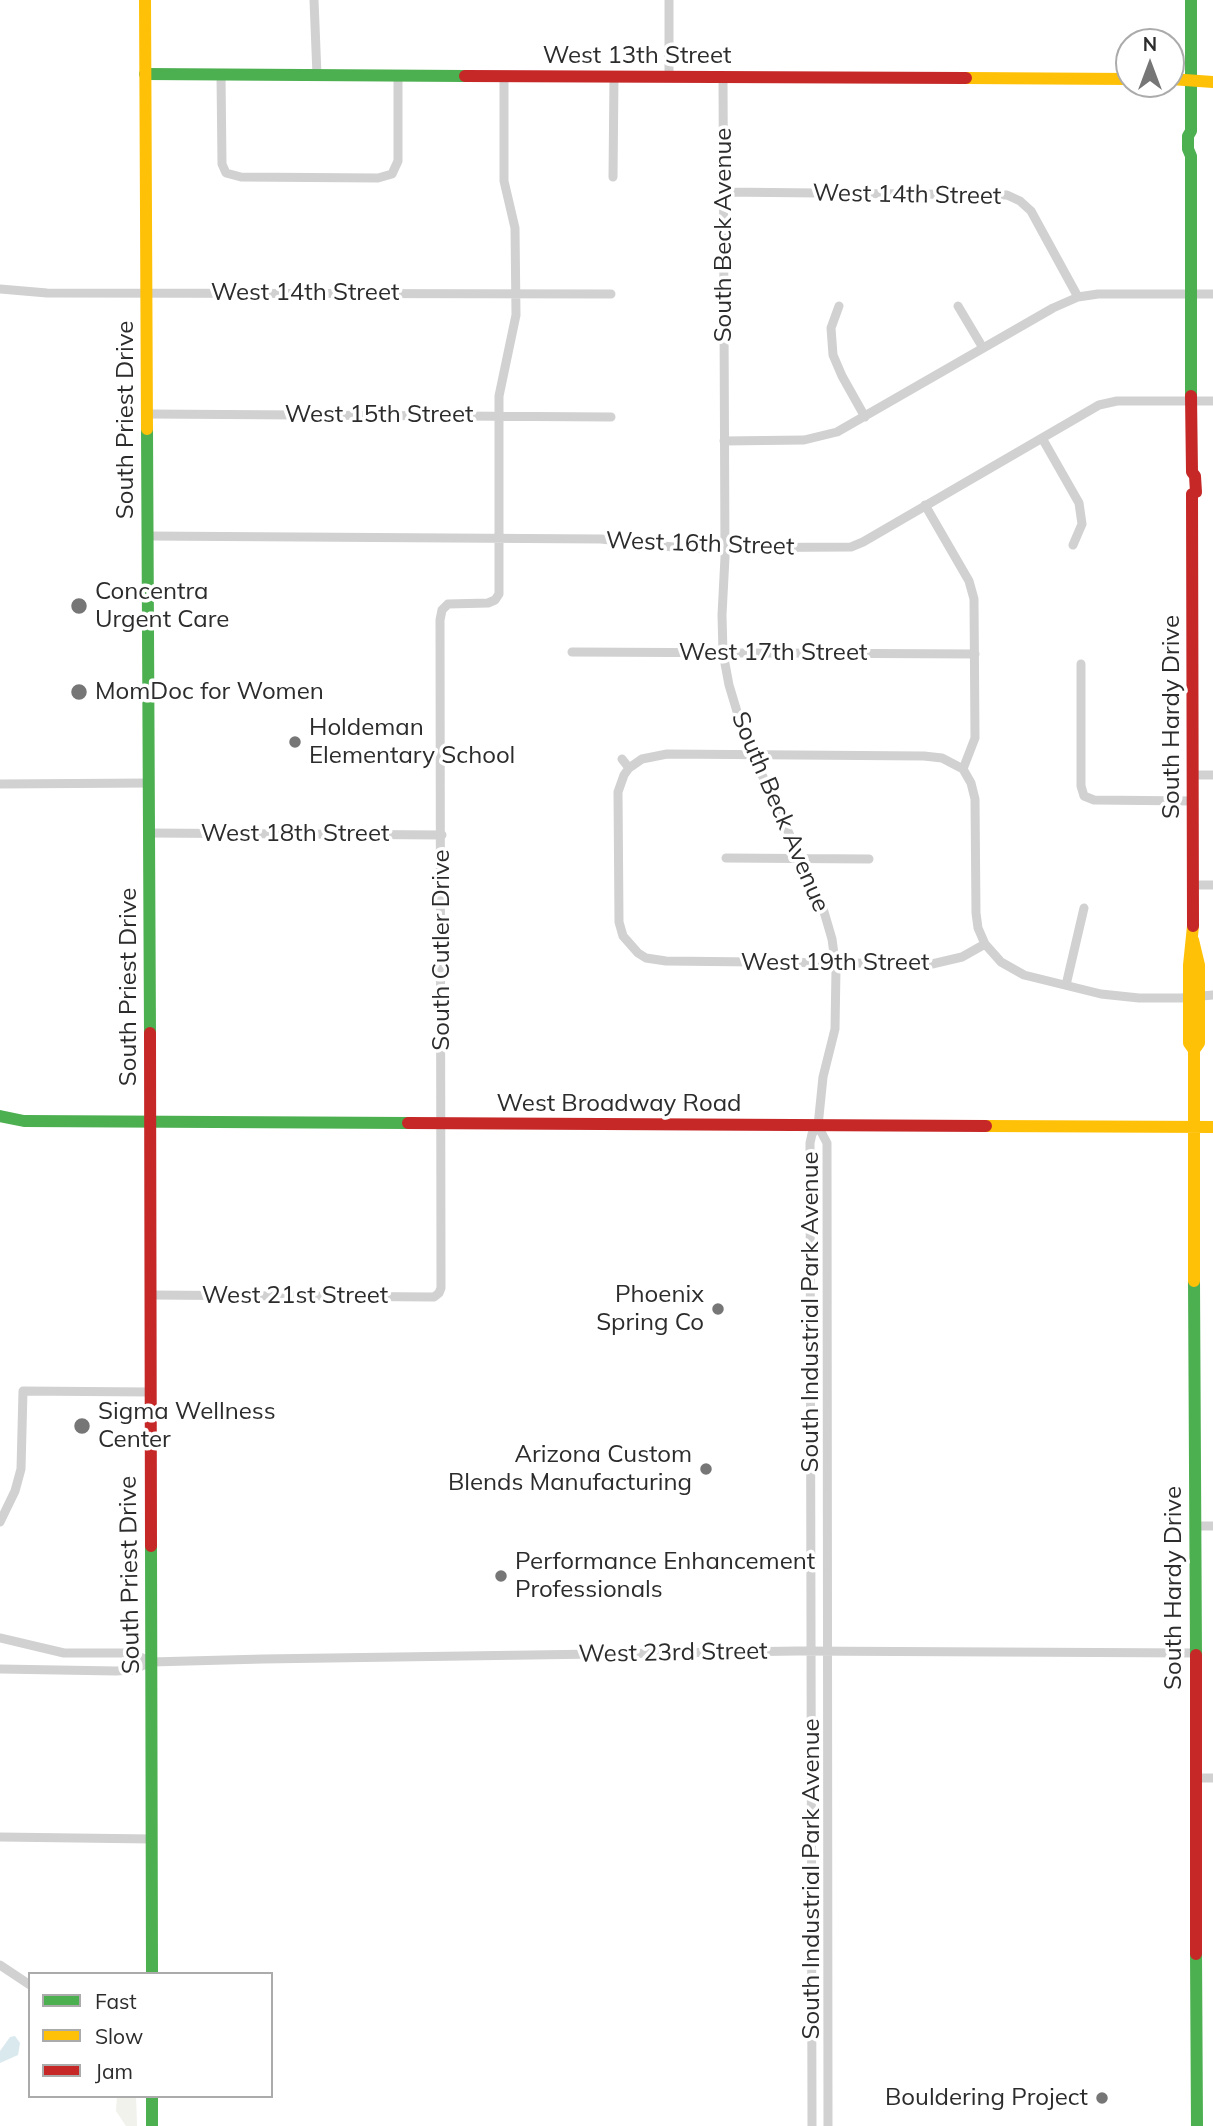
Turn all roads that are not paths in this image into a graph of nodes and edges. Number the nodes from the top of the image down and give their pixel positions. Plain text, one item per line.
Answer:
1 (145, 0) edge
2 (314, 0) edge
3 (669, 0) edge
4 (1191, 0) edge
5 (145, 74) junction
6 (221, 75) junction
7 (317, 75) junction
8 (398, 76) junction
9 (504, 76) junction
10 (614, 77) junction
11 (669, 77) junction
12 (723, 77) junction
13 (1115, 79) edge
14 (1185, 79) edge
15 (1191, 79) junction
16 (1213, 82) edge
17 (613, 177) dead end
18 (723, 192) junction
19 (0, 289) edge
20 (146, 292) junction
21 (516, 294) junction
22 (611, 294) dead end
23 (1192, 294) junction
24 (1213, 294) edge
25 (1078, 297) junction
26 (839, 306) dead end
27 (958, 306) dead end
28 (983, 348) junction
29 (1192, 401) junction
30 (1213, 401) edge
31 (146, 414) junction
32 (499, 416) junction
33 (611, 417) dead end
34 (865, 417) junction
35 (1042, 438) junction
36 (724, 441) junction
37 (926, 505) junction
38 (148, 536) junction
39 (499, 539) junction
40 (1073, 545) dead end
41 (725, 548) junction
42 (572, 652) dead end
43 (723, 653) junction
44 (975, 654) junction
45 (1081, 664) dead end
46 (752, 755) junction
47 (622, 759) dead end
48 (629, 768) junction
49 (963, 769) junction
50 (1193, 775) junction
51 (1213, 775) edge
52 (149, 783) junction
53 (0, 784) edge
54 (1193, 801) junction
55 (149, 833) junction
56 (442, 835) junction
57 (726, 858) dead end
58 (801, 859) junction
59 (869, 859) dead end
60 (1193, 885) junction
61 (1213, 885) edge
62 (1084, 908) dead end
63 (985, 944) junction
64 (835, 963) junction
65 (1066, 985) junction
66 (1213, 995) edge
67 (1194, 997) junction
68 (0, 1116) edge
69 (24, 1121) junction
70 (149, 1122) junction
71 (443, 1124) junction
72 (818, 1125) junction
73 (0, 1126) edge
74 (1194, 1127) junction
75 (1213, 1127) edge
76 (439, 1293) joint
77 (149, 1295) junction
78 (149, 1392) junction
79 (0, 1521) edge
80 (1196, 1526) junction
81 (1213, 1526) edge
82 (0, 1638) edge
83 (811, 1651) junction
84 (828, 1651) junction
85 (1195, 1653) junction
86 (151, 1662) junction
87 (0, 1669) edge
88 (1196, 1778) junction
89 (1213, 1778) edge
90 (0, 1837) edge
91 (152, 1839) junction
92 (0, 1965) edge
93 (152, 1972) edge
94 (28, 1983) edge
95 (152, 2098) edge
96 (152, 2126) edge
97 (812, 2126) edge
98 (828, 2126) edge
99 (1197, 2126) edge

1 - 5 main road, South Priest Drive
2 - 7 street
3 - 11 street
4 - 15 main road, South Hardy Drive
5 - 6 main road, West 13th Street
5 - 20 main road, South Priest Drive
6 - 7 main road, West 13th Street
6 - 8 street
7 - 8 main road, West 13th Street
8 - 9 main road, West 13th Street
9 - 10 main road, West 13th Street
9 - 21 street
10 - 11 main road, West 13th Street
10 - 17 street
11 - 12 main road, West 13th Street
12 - 13 main road, West 13th Street
12 - 18 street, South Beck Avenue
14 - 15 main road
15 - 16 main road
15 - 23 main road, South Hardy Drive
18 - 25 street, West 14th Street
18 - 36 street, South Beck Avenue
19 - 20 street, West 14th Street
20 - 21 street, West 14th Street
20 - 31 main road, South Priest Drive
21 - 22 street, West 14th Street
21 - 32 street
23 - 24 street
23 - 25 street
23 - 29 main road, South Hardy Drive
25 - 28 street
26 - 34 street
27 - 28 street
28 - 34 street
29 - 30 street, West 16th Street
29 - 35 street, West 16th Street
29 - 50 main road, South Hardy Drive
31 - 32 street, West 15th Street
31 - 38 main road, South Priest Drive
32 - 33 street, West 15th Street
32 - 39 street
34 - 36 street
35 - 37 street, West 16th Street
35 - 40 street
36 - 41 street, South Beck Avenue
37 - 41 street, West 16th Street
37 - 44 street
38 - 39 street, West 16th Street
38 - 52 main road, South Priest Drive
39 - 41 street, West 16th Street
39 - 56 street, South Cutler Drive
41 - 43 street, South Beck Avenue
42 - 43 street, West 17th Street
43 - 44 street, West 17th Street
43 - 46 street, South Beck Avenue
44 - 49 street
45 - 54 street
46 - 48 street
46 - 49 street
46 - 58 street, South Beck Avenue
47 - 48 street
48 - 64 street, West 19th Street
49 - 63 street
50 - 51 street
50 - 54 main road, South Hardy Drive
52 - 53 street
52 - 55 main road, South Priest Drive
54 - 60 main road, South Hardy Drive
55 - 56 street, West 18th Street
55 - 70 main road, South Priest Drive
56 - 71 street, South Cutler Drive
57 - 58 street
58 - 59 street
58 - 64 street, South Beck Avenue
60 - 61 street
60 - 67 main road, South Hardy Drive
62 - 65 street
63 - 64 street, West 19th Street
63 - 65 street
64 - 72 street, South Beck Avenue
65 - 67 street
66 - 67 street
67 - 74 main road, South Hardy Drive
68 - 69 main road, West Broadway Road
69 - 70 main road, West Broadway Road
69 - 73 main road, West Broadway Road
70 - 71 main road, West Broadway Road
70 - 77 main road, South Priest Drive
71 - 72 main road, West Broadway Road
71 - 76 street, South Cutler Drive
72 - 74 main road, West Broadway Road
72 - 83 street, South Industrial Park Avenue
72 - 84 street, South Industrial Park Avenue
74 - 75 main road, West Broadway Road
74 - 80 main road, South Hardy Drive
76 - 77 street, West 21st Street
77 - 78 main road, South Priest Drive
78 - 79 street
78 - 86 main road, South Priest Drive
80 - 81 street
80 - 85 main road, South Hardy Drive
82 - 86 street
83 - 84 street, West 23rd Street
83 - 86 street, West 23rd Street
83 - 97 street, South Industrial Park Avenue
84 - 85 street, West 23rd Street
84 - 98 street, South Industrial Park Avenue
85 - 88 main road, South Hardy Drive
86 - 87 street
86 - 91 main road, South Priest Drive
88 - 89 street
88 - 99 main road, South Hardy Drive
90 - 91 street
91 - 93 main road, South Priest Drive
92 - 94 street
95 - 96 main road

